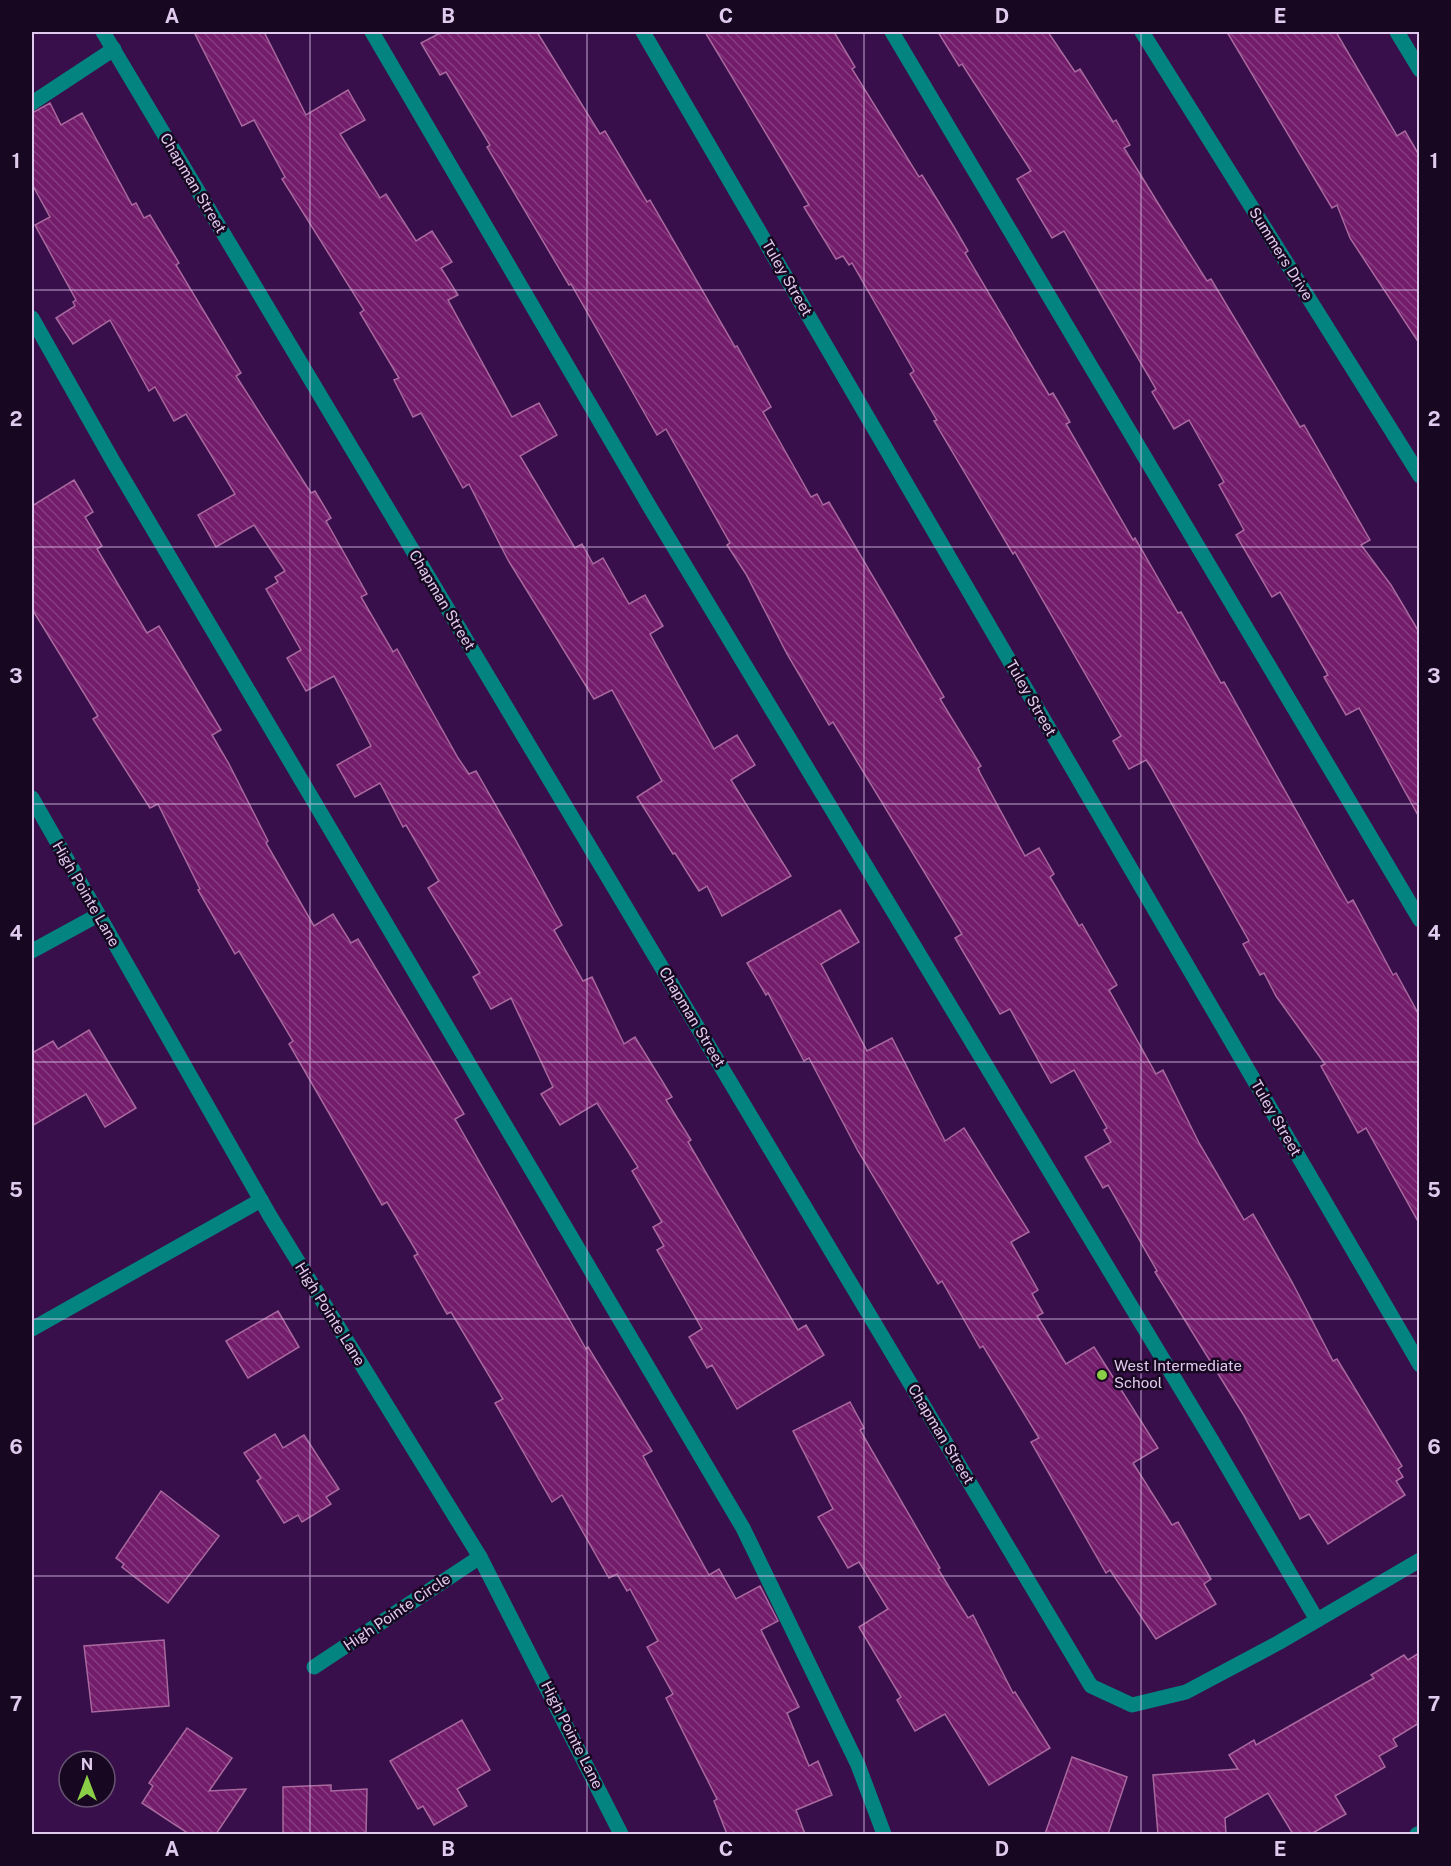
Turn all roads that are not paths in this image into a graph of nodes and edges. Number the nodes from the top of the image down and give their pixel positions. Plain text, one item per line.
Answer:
1 (103, 32) edge
2 (372, 32) edge
3 (643, 32) edge
4 (892, 32) edge
5 (1142, 32) edge
6 (1397, 32) edge
7 (114, 50) junction
8 (1419, 70) edge
9 (32, 103) edge
10 (32, 318) edge
11 (1419, 476) edge
12 (32, 798) edge
13 (98, 915) junction
14 (1419, 920) edge
15 (32, 951) edge
16 (261, 1200) junction
17 (32, 1329) edge
18 (1419, 1365) edge
19 (480, 1557) junction
20 (1419, 1560) edge
21 (1317, 1620) junction
22 (314, 1667) dead end
23 (621, 1834) edge
24 (884, 1834) edge

1 - 7 street, Chapman Street
2 - 21 street
3 - 18 street, Tuley Street
4 - 14 street
5 - 11 street, Summers Drive
6 - 8 street
7 - 9 street
7 - 21 street, Chapman Street
10 - 24 street
12 - 13 street, High Pointe Lane
13 - 15 street
13 - 16 street, High Pointe Lane
16 - 17 street
16 - 19 street, High Pointe Lane
19 - 22 street, High Pointe Circle
19 - 23 street, High Pointe Lane
20 - 21 street, Chapman Street

